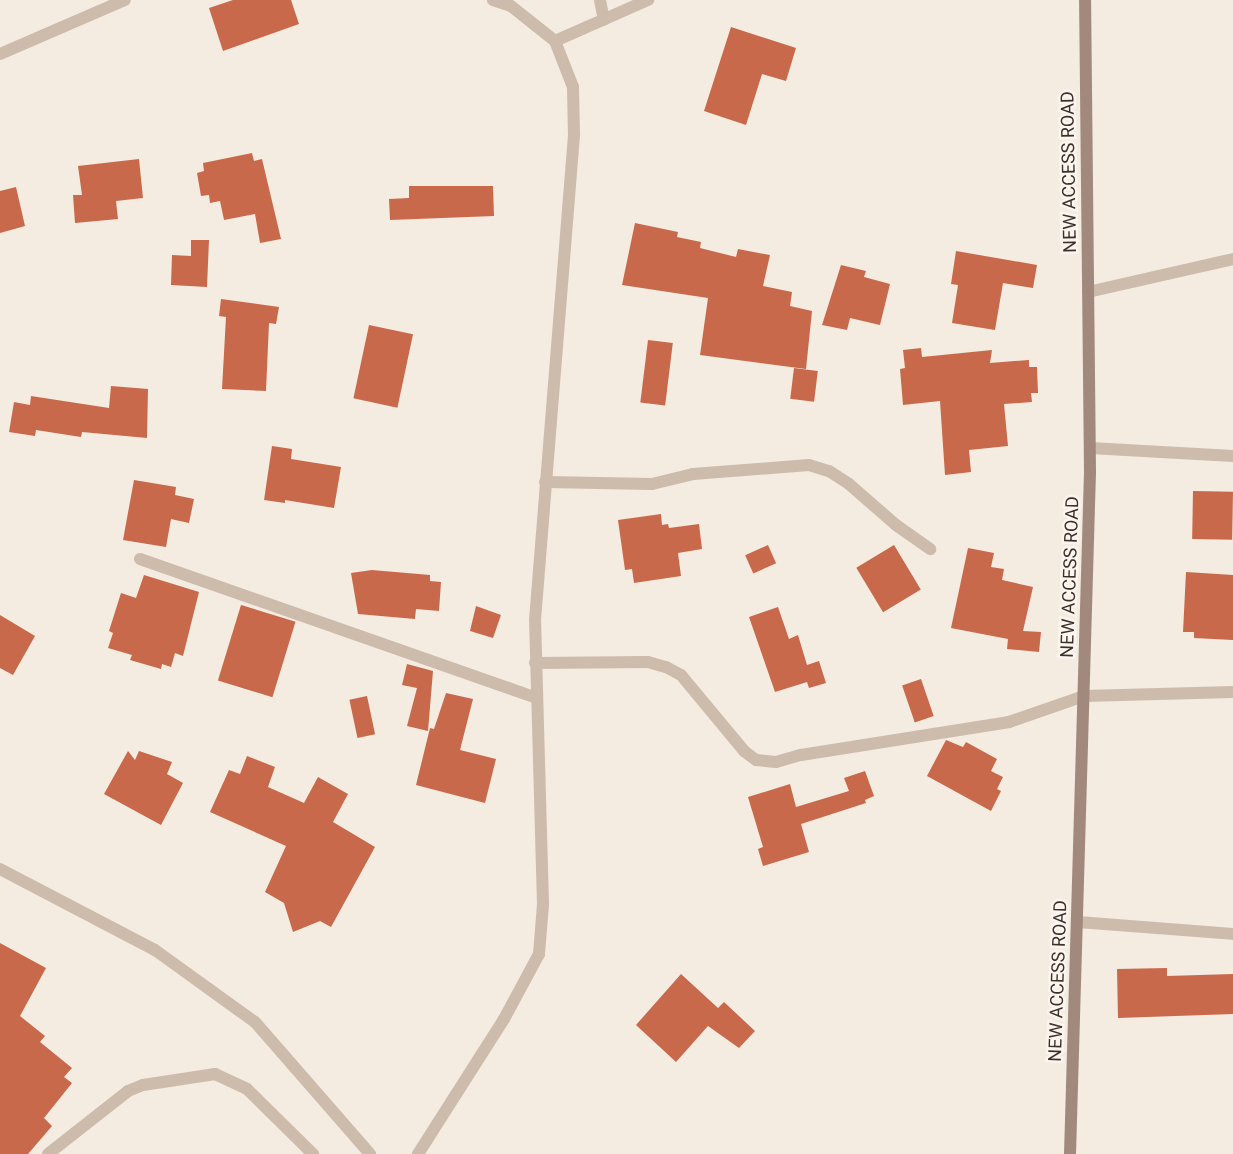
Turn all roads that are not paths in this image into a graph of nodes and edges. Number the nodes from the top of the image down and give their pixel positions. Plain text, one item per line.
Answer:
1 (125, 0) edge
2 (493, 0) edge
3 (600, 0) edge
4 (648, 0) edge
5 (1085, 0) edge
6 (604, 20) junction
7 (555, 42) junction
8 (0, 54) edge
9 (1233, 259) edge
10 (1088, 292) junction
11 (1090, 448) junction
12 (1233, 456) edge
13 (545, 482) junction
14 (930, 548) dead end
15 (140, 558) dead end
16 (535, 663) junction
17 (1233, 692) edge
18 (1084, 696) junction
19 (536, 698) junction
20 (0, 869) edge
21 (1078, 922) junction
22 (1233, 934) edge
23 (48, 1154) edge
24 (312, 1154) edge
25 (370, 1154) edge
26 (418, 1154) edge
27 (1070, 1154) edge

1 - 8 street
2 - 7 street
3 - 6 street
4 - 6 street
5 - 10 main road, NEW ACCESS ROAD
6 - 7 street
7 - 13 street
9 - 10 street
10 - 11 main road, NEW ACCESS ROAD
11 - 12 street
11 - 18 main road, NEW ACCESS ROAD
13 - 14 street
13 - 16 street
15 - 19 street
16 - 18 street
16 - 19 street
17 - 18 street
18 - 21 main road, NEW ACCESS ROAD
19 - 26 street
20 - 25 street
21 - 22 street
21 - 27 main road, NEW ACCESS ROAD
23 - 24 street

